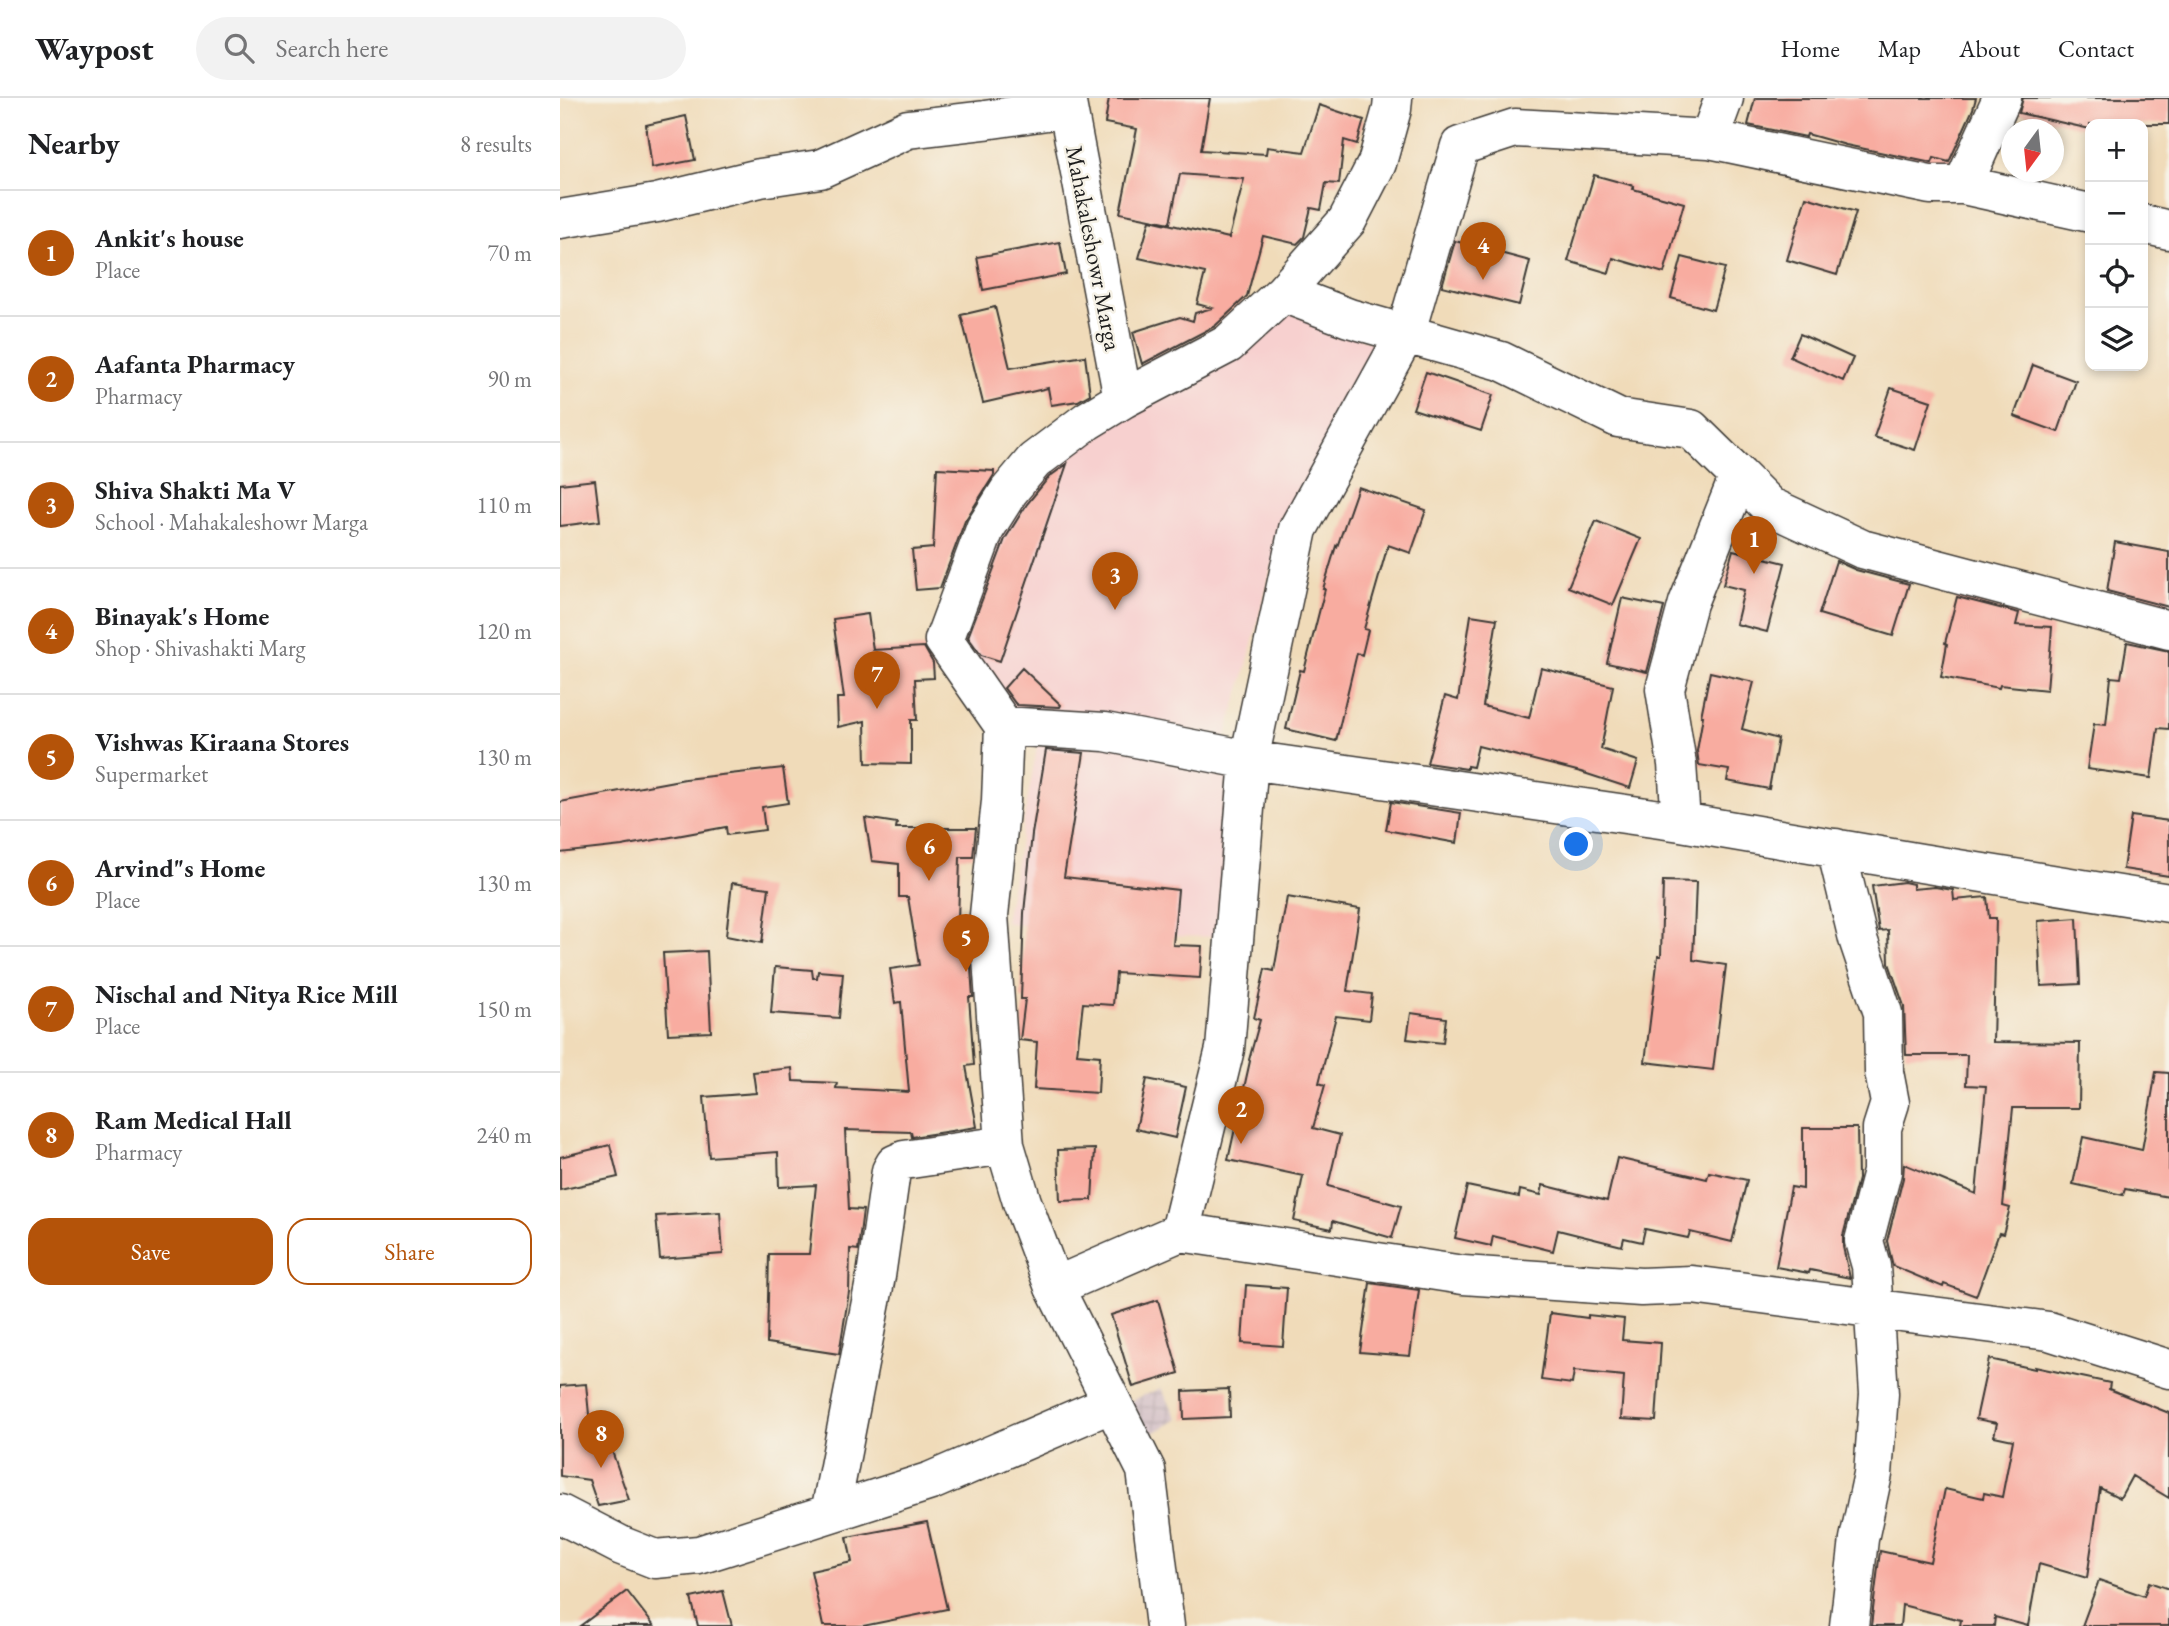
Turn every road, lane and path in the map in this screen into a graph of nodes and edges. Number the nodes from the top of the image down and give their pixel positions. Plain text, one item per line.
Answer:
1 (1393, 98) edge
2 (1724, 98) edge
3 (2002, 98) edge
4 (1066, 103) edge
5 (1709, 139) junction
6 (1964, 186) junction
7 (2085, 212) edge
8 (560, 219) edge
9 (2148, 225) edge
10 (2169, 230) edge
11 (1283, 293) junction
12 (1405, 335) junction
13 (1123, 399) junction
14 (1739, 476) junction
15 (2169, 630) edge
16 (1004, 726) junction
17 (1250, 760) junction
18 (1681, 822) junction
19 (1836, 848) junction
20 (2169, 903) edge
21 (1005, 1145) junction
22 (1180, 1232) junction
23 (1054, 1287) junction
24 (1872, 1308) junction
25 (2169, 1369) edge
26 (1112, 1403) junction
27 (830, 1513) junction
28 (560, 1514) edge
29 (1165, 1626) edge
30 (1849, 1626) edge

1 - 11 street
2 - 5 street
3 - 6 street
4 - 8 street
4 - 13 street, Mahakaleshowr Marga
5 - 6 street
5 - 12 street
6 - 7 street
9 - 10 street
11 - 12 street
11 - 13 street
12 - 14 street
12 - 17 street
13 - 16 street
14 - 15 street
14 - 18 street
16 - 17 street
16 - 21 street
17 - 18 street
17 - 22 street
18 - 19 street
19 - 20 street
19 - 24 street
21 - 23 street
21 - 27 street
22 - 23 street
22 - 24 street
23 - 26 street
24 - 25 street
24 - 30 street
26 - 27 street
26 - 29 street
27 - 28 street

